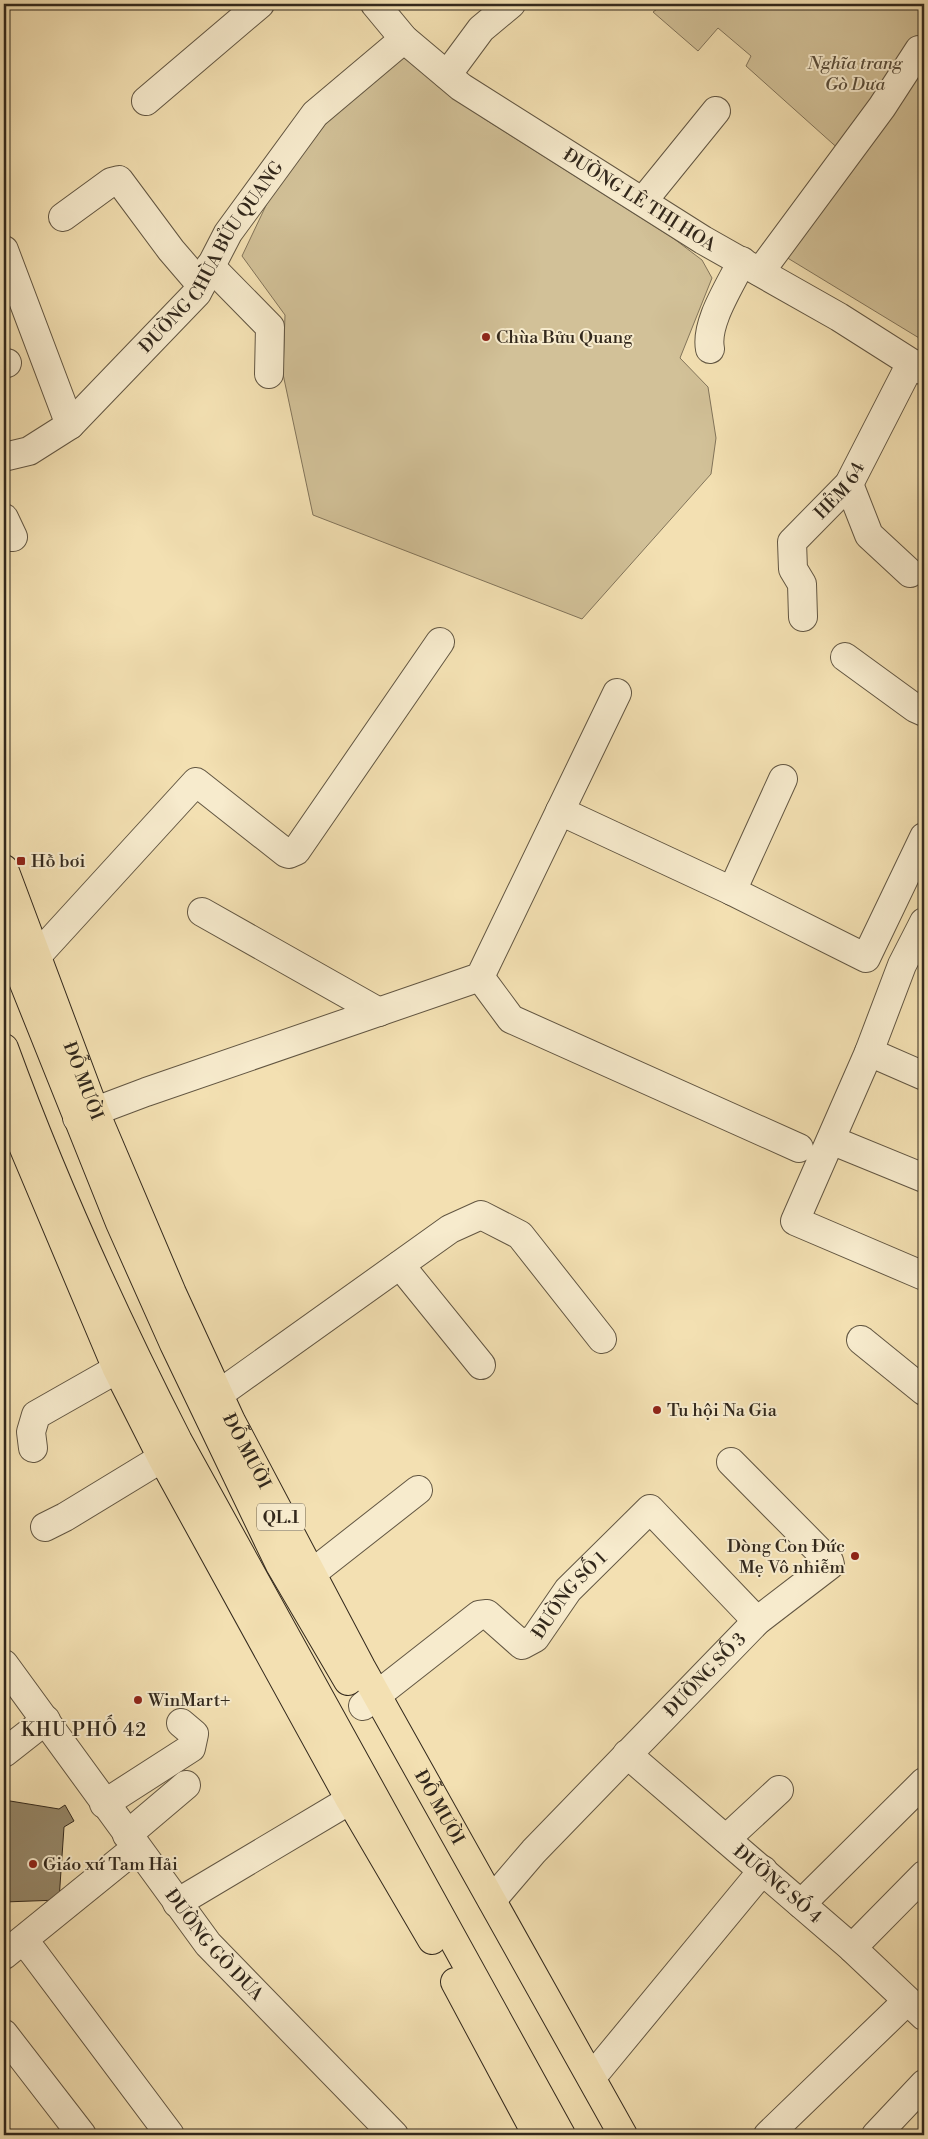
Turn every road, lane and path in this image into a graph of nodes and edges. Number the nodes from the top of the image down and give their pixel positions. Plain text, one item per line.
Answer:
1 (260, 4) edge
2 (375, 4) edge
3 (511, 4) edge
4 (404, 39) junction
5 (919, 50) dead end
6 (447, 75) junction
7 (146, 101) dead end
8 (716, 111) dead end
9 (643, 201) junction
10 (63, 217) dead end
11 (4, 250) edge
12 (751, 267) junction
13 (206, 276) junction
14 (710, 350) dead end
15 (918, 367) edge
16 (269, 374) dead end
17 (70, 425) junction
18 (4, 457) edge
19 (849, 484) junction
20 (910, 573) dead end
21 (803, 617) dead end
22 (440, 642) dead end
23 (845, 658) dead end
24 (617, 693) dead end
25 (923, 717) edge
26 (783, 779) dead end
27 (560, 811) junction
28 (924, 837) edge
29 (4, 869) edge
30 (732, 891) junction
31 (202, 912) dead end
32 (924, 922) edge
33 (4, 925) edge
34 (36, 957) junction
35 (913, 969) edge
36 (480, 977) junction
37 (379, 1012) junction
38 (4, 1048) edge
39 (869, 1052) junction
40 (924, 1076) edge
41 (4, 1100) edge
42 (86, 1115) junction
43 (9, 1132) edge
44 (831, 1140) junction
45 (799, 1148) dead end
46 (924, 1178) edge
47 (400, 1265) junction
48 (924, 1276) edge
49 (602, 1339) dead end
50 (861, 1340) dead end
51 (482, 1365) dead end
52 (117, 1370) junction
53 (924, 1391) edge
54 (219, 1394) junction
55 (33, 1448) dead end
56 (162, 1458) junction
57 (731, 1462) dead end
58 (418, 1490) dead end
59 (45, 1526) dead end
60 (311, 1574) junction
61 (757, 1621) junction
62 (4, 1664) edge
63 (371, 1701) junction
64 (46, 1720) junction
65 (181, 1723) dead end
66 (4, 1753) edge
67 (627, 1754) junction
68 (924, 1782) edge
69 (186, 1786) dead end
70 (779, 1790) dead end
71 (350, 1800) junction
72 (104, 1804) junction
73 (726, 1839) junction
74 (132, 1842) junction
75 (763, 1870) junction
76 (924, 1876) edge
77 (492, 1900) junction
78 (178, 1903) junction
79 (801, 1904) junction
80 (434, 1943) junction
81 (13, 1948) edge
82 (852, 1948) junction
83 (461, 1956) junction
84 (916, 2009) edge
85 (4, 2034) edge
86 (592, 2077) junction
87 (924, 2084) edge
88 (82, 2135) edge
89 (170, 2135) edge
90 (394, 2135) edge
91 (537, 2135) edge
92 (561, 2135) edge
93 (603, 2135) edge
94 (623, 2135) edge
95 (768, 2135) edge
96 (876, 2135) edge

1 - 7 street
2 - 4 street, ĐƯỜNG LÊ THỊ HOA
3 - 6 street
4 - 6 street, ĐƯỜNG LÊ THỊ HOA
4 - 13 street, ĐƯỜNG CHÙA BỬU QUANG
5 - 12 street
6 - 9 street, ĐƯỜNG LÊ THỊ HOA
8 - 9 street
9 - 12 street, ĐƯỜNG LÊ THỊ HOA
10 - 13 street
11 - 17 street
12 - 14 street
12 - 15 street, ĐƯỜNG LÊ THỊ HOA
13 - 16 street
13 - 17 street, ĐƯỜNG CHÙA BỬU QUANG
15 - 19 street, HẺM 64
17 - 18 street, ĐƯỜNG CHÙA BỬU QUANG
19 - 20 street
19 - 21 street, HẺM 64
22 - 34 street
23 - 25 street
24 - 27 street
26 - 30 street
27 - 30 street
27 - 36 street
28 - 30 street
29 - 34 highway, ĐỖ MƯỜI / QL.1
31 - 37 street
32 - 35 street
33 - 42 highway, ĐỖ MƯỜI / QL.1
34 - 42 highway, ĐỖ MƯỜI / QL.1
35 - 39 street
36 - 37 street
36 - 45 street
37 - 42 street
38 - 83 highway
39 - 40 street
39 - 44 street
41 - 43 highway
42 - 54 highway, ĐỖ MƯỜI / QL.1
42 - 63 highway, ĐỖ MƯỜI / QL.1
43 - 52 highway
44 - 46 street
44 - 48 street
47 - 49 street
47 - 51 street
47 - 54 street
50 - 53 street
52 - 55 street
52 - 56 highway
54 - 60 highway, ĐỖ MƯỜI / QL.1
56 - 59 street
56 - 71 highway
57 - 61 street, ĐƯỜNG SỐ 3
58 - 60 street
60 - 63 highway, ĐỖ MƯỜI / QL.1
61 - 63 street, ĐƯỜNG SỐ 1
61 - 67 street, ĐƯỜNG SỐ 3
62 - 64 street, ĐƯỜNG GÒ DƯA
63 - 77 highway, ĐỖ MƯỜI / QL.1
63 - 93 highway, ĐỖ MƯỜI / QL.1
64 - 66 street
64 - 72 street, ĐƯỜNG GÒ DƯA
65 - 72 street
67 - 73 street, ĐƯỜNG SỐ 4
67 - 77 street, ĐƯỜNG SỐ 3
68 - 79 street
69 - 74 street
70 - 73 street
71 - 78 street
71 - 80 highway
72 - 74 street, ĐƯỜNG GÒ DƯA
73 - 75 street, ĐƯỜNG SỐ 4
74 - 78 street, ĐƯỜNG GÒ DƯA
74 - 81 street
75 - 79 street, ĐƯỜNG SỐ 4
75 - 86 street
76 - 82 street
77 - 86 highway, ĐỖ MƯỜI / QL.1
78 - 90 street, ĐƯỜNG GÒ DƯA
79 - 82 street, ĐƯỜNG SỐ 4
80 - 83 highway
80 - 91 highway
81 - 89 street
82 - 84 street, ĐƯỜNG SỐ 4
83 - 92 highway
84 - 95 street
85 - 88 street
86 - 94 highway, ĐỖ MƯỜI / QL.1
87 - 96 street

